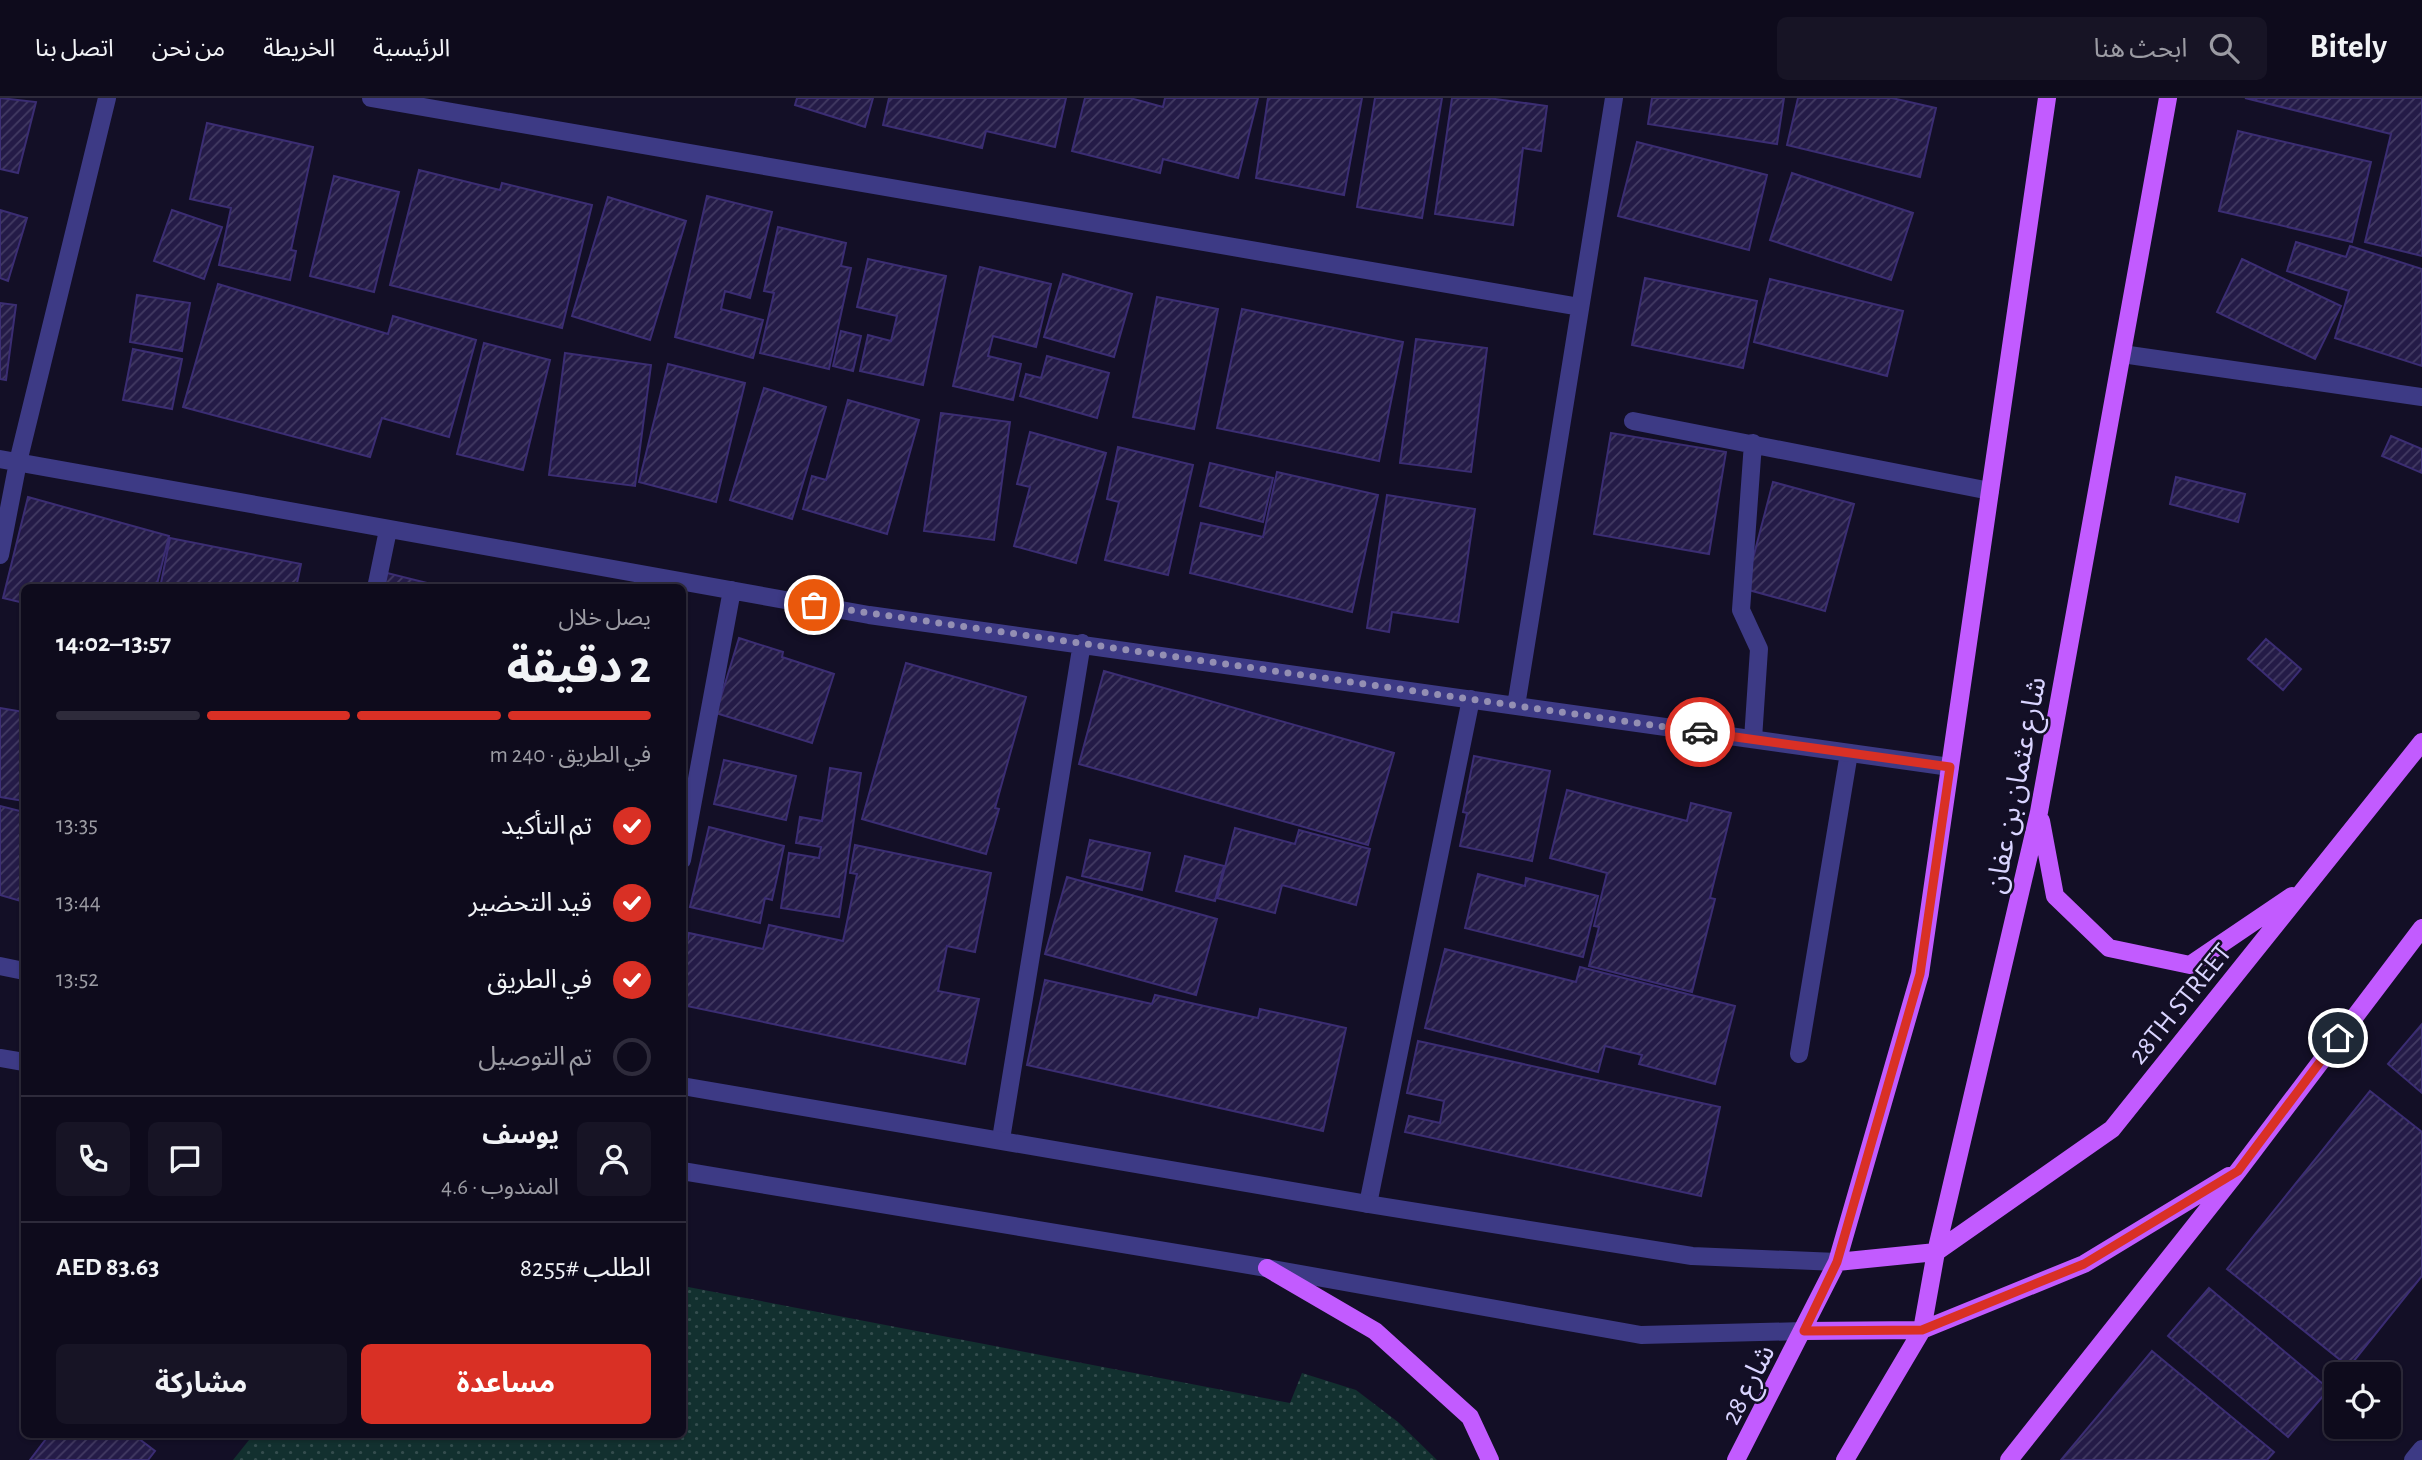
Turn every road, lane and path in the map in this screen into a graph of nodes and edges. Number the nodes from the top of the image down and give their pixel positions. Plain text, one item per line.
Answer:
1 (107, 98) edge
2 (371, 98) edge
3 (1614, 98) edge
4 (2047, 98) edge
5 (2168, 98) edge
6 (1580, 307) junction
7 (2122, 354) junction
8 (2422, 397) edge
9 (1633, 421) dead end
10 (1753, 443) junction
11 (9, 460) edge
12 (1990, 491) junction
13 (388, 530) junction
14 (0, 555) edge
15 (377, 584) edge
16 (732, 590) junction
17 (1082, 643) junction
18 (1471, 699) junction
19 (1517, 706) junction
20 (1753, 739) junction
21 (2422, 742) edge
22 (1849, 753) junction
23 (1950, 767) junction
24 (2039, 812) junction
25 (686, 838) edge
26 (2306, 886) junction
27 (2422, 928) edge
28 (0, 966) edge
29 (21, 970) edge
30 (1799, 1054) dead end
31 (0, 1058) edge
32 (21, 1062) edge
33 (686, 1087) edge
34 (1001, 1139) junction
35 (2238, 1171) junction
36 (686, 1172) edge
37 (1368, 1204) junction
38 (1936, 1252) junction
39 (1837, 1262) junction
40 (1267, 1268) junction
41 (1922, 1330) junction
42 (1804, 1331) junction
43 (2422, 1449) edge
44 (1490, 1460) edge
45 (1736, 1460) edge
46 (1845, 1460) edge
47 (2010, 1460) edge
48 (2413, 1460) edge

1 - 11 street
2 - 6 street
3 - 6 street
4 - 12 main road
5 - 7 main road, شارع عثمان بن عفان
6 - 19 street
7 - 8 street
7 - 24 main road, شارع عثمان بن عفان
9 - 10 street
10 - 12 street
10 - 20 street
11 - 13 street
11 - 14 street
12 - 23 main road
13 - 15 street
13 - 16 street
16 - 17 street
16 - 25 street
17 - 18 street
17 - 34 street
18 - 19 street
18 - 37 street
19 - 20 street
20 - 22 street
21 - 26 main road, 28TH STREET
22 - 23 street
22 - 30 street
23 - 39 main road
24 - 26 main road
24 - 38 main road, شارع عثمان بن عفان
26 - 38 main road, 28TH STREET
27 - 35 main road
28 - 29 street
31 - 32 street
33 - 34 street
34 - 37 street
35 - 41 main road
35 - 47 main road
36 - 40 street
37 - 39 street
38 - 39 main road
38 - 41 main road, شارع عثمان بن عفان
39 - 42 main road
40 - 42 street
40 - 44 main road
41 - 42 main road
41 - 46 main road, شارع عثمان بن عفان
42 - 45 main road, شارع 28
43 - 48 street

